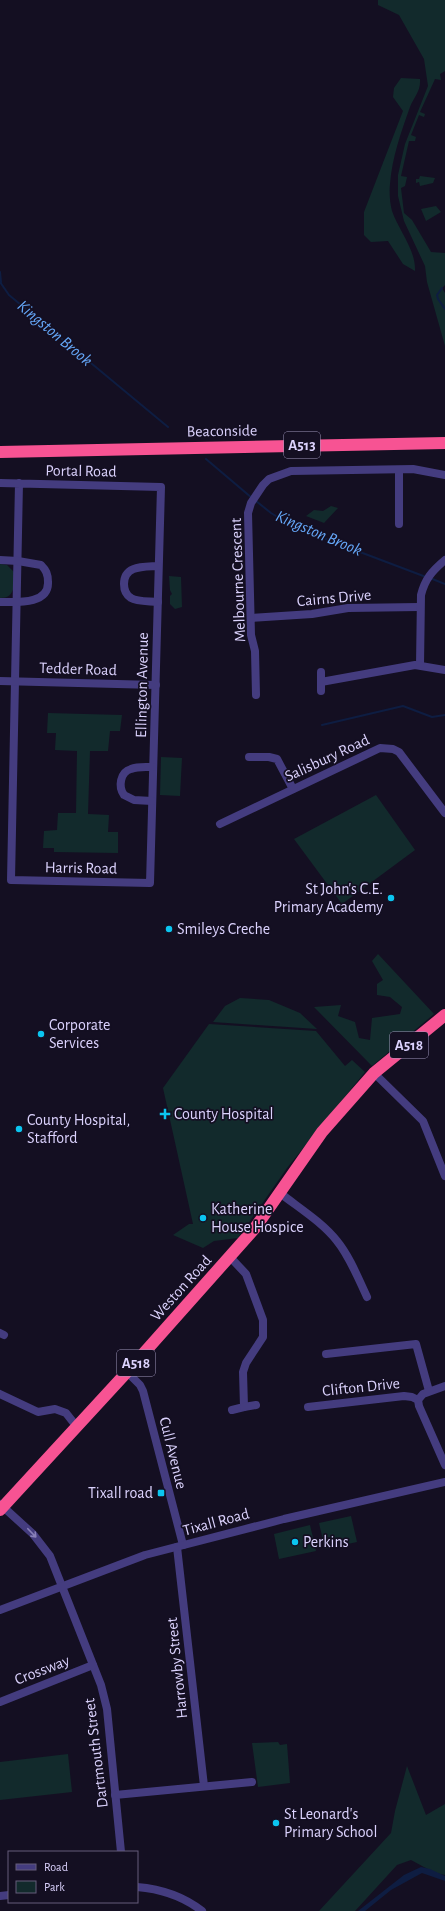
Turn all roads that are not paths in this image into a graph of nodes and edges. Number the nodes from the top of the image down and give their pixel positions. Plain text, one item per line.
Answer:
1 (445, 443) edge
2 (0, 452) edge
3 (400, 470) junction
4 (445, 475) edge
5 (0, 483) edge
6 (19, 483) junction
7 (161, 487) joint
8 (399, 524) dead end
9 (0, 560) edge
10 (18, 560) junction
11 (445, 560) edge
12 (158, 566) junction
13 (0, 602) edge
14 (16, 602) junction
15 (158, 602) junction
16 (419, 607) junction
17 (250, 618) junction
18 (420, 665) junction
19 (445, 670) edge
20 (321, 672) dead end
21 (0, 681) edge
22 (14, 681) junction
23 (321, 682) junction
24 (156, 685) junction
25 (321, 691) dead end
26 (256, 695) dead end
27 (249, 757) dead end
28 (153, 767) junction
29 (293, 789) junction
30 (152, 802) junction
31 (445, 813) edge
32 (220, 824) dead end
33 (150, 883) joint
34 (445, 1015) edge
35 (374, 1073) junction
36 (445, 1176) edge
37 (280, 1193) junction
38 (230, 1257) junction
39 (367, 1297) dead end
40 (326, 1354) dead end
41 (127, 1372) junction
42 (445, 1386) edge
43 (429, 1391) junction
44 (0, 1394) edge
45 (418, 1400) junction
46 (256, 1405) dead end
47 (244, 1407) junction
48 (308, 1407) dead end
49 (232, 1410) dead end
50 (77, 1427) junction
51 (445, 1465) edge
52 (445, 1482) edge
53 (1, 1507) edge
54 (180, 1546) junction
55 (63, 1586) junction
56 (0, 1610) edge
57 (93, 1665) junction
58 (0, 1702) edge
59 (252, 1782) dead end
60 (204, 1786) junction
61 (115, 1796) junction
62 (122, 1851) edge
63 (138, 1887) edge
64 (202, 1911) edge

1 - 2 highway, Beaconside / A513
3 - 4 street, Melbourne Crescent
3 - 8 street
3 - 17 street, Melbourne Crescent
5 - 6 street, Portal Road
6 - 7 street, Portal Road
6 - 10 street
7 - 12 street, Ellington Avenue
9 - 10 street
10 - 14 street
10 - 14 street
11 - 16 street
12 - 15 street, Ellington Avenue
12 - 15 street
13 - 14 street
14 - 22 street
15 - 24 street, Ellington Avenue
16 - 17 street, Cairns Drive
16 - 18 street
17 - 26 street, Melbourne Crescent
18 - 19 street
18 - 23 street
20 - 23 street
21 - 22 street, Tedder Road
22 - 24 street, Tedder Road
22 - 33 street, Harris Road
23 - 25 street
24 - 28 street, Ellington Avenue
27 - 29 street
28 - 30 street, Ellington Avenue
28 - 30 street
29 - 31 street, Salisbury Road
29 - 32 street, Salisbury Road
30 - 33 street, Ellington Avenue
34 - 35 highway, Weston Road / A518
35 - 36 street
35 - 37 highway, Weston Road / A518
37 - 38 highway, Weston Road / A518
37 - 39 street
38 - 41 highway, Weston Road / A518
38 - 47 street
40 - 43 street
41 - 50 highway, Weston Road / A518
41 - 54 street, Cull Avenue
42 - 43 street
43 - 45 street
44 - 50 street
45 - 48 street, Clifton Drive
45 - 51 street, Clifton Drive
46 - 47 street
47 - 49 street
50 - 53 highway, Weston Road / A518
52 - 54 street, Tixall Road
53 -> 55 street, Dartmouth Street
54 - 55 street, Tixall Road
54 - 60 street, Harrowby Street
55 - 56 street, Tixall Road
55 - 57 street, Dartmouth Street
57 - 58 street, Crossway
57 - 61 street, Dartmouth Street
59 - 60 street
60 - 61 street
61 - 62 street, Dartmouth Street
63 - 64 street

